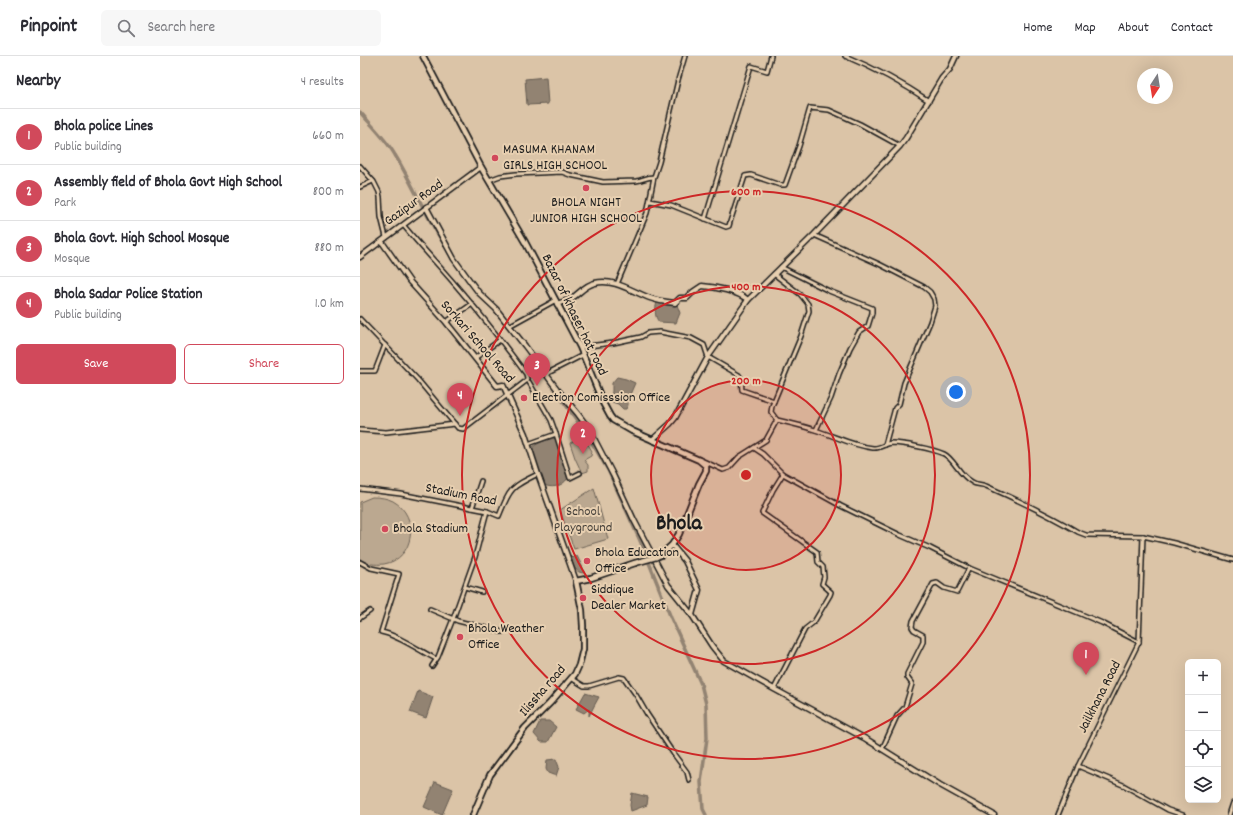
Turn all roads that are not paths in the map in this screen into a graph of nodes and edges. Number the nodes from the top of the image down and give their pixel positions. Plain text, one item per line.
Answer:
1 (423, 56) edge
2 (685, 56) edge
3 (771, 56) edge
4 (845, 56) edge
5 (956, 56) edge
6 (929, 101) junction
7 (900, 146) junction
8 (360, 166) edge
9 (481, 167) junction
10 (654, 177) junction
11 (489, 180) junction
12 (373, 181) junction
13 (360, 187) edge
14 (650, 201) junction
15 (426, 207) junction
16 (705, 218) junction
17 (404, 226) junction
18 (814, 235) junction
19 (386, 237) junction
20 (382, 242) junction
21 (360, 257) edge
22 (781, 267) junction
23 (774, 274) junction
24 (617, 284) junction
25 (748, 300) junction
26 (557, 302) junction
27 (472, 304) junction
28 (360, 319) edge
29 (446, 322) junction
30 (509, 326) junction
31 (500, 340) junction
32 (385, 345) junction
33 (580, 347) junction
34 (583, 355) junction
35 (708, 357) junction
36 (475, 358) junction
37 (360, 371) edge
38 (546, 374) junction
39 (529, 382) dead end
40 (507, 394) junction
41 (774, 401) junction
42 (777, 420) junction
43 (455, 424) junction
44 (360, 430) edge
45 (816, 430) junction
46 (556, 434) junction
47 (652, 440) junction
48 (528, 444) junction
49 (885, 445) junction
50 (754, 448) junction
51 (699, 460) junction
52 (580, 473) dead end
53 (538, 474) junction
54 (783, 474) junction
55 (481, 481) dead end
56 (360, 489) edge
57 (472, 508) junction
58 (488, 512) junction
59 (1143, 536) junction
60 (672, 545) junction
61 (1233, 560) edge
62 (360, 562) edge
63 (969, 568) junction
64 (576, 581) junction
65 (465, 586) junction
66 (482, 592) dead end
67 (430, 609) dead end
68 (370, 611) dead end
69 (692, 615) junction
70 (360, 618) edge
71 (453, 619) junction
72 (502, 632) dead end
73 (1138, 642) junction
74 (436, 659) junction
75 (432, 666) dead end
76 (571, 678) junction
77 (774, 689) junction
78 (882, 749) junction
79 (1078, 766) junction
80 (689, 780) dead end
81 (1233, 803) edge
82 (473, 815) edge
83 (994, 815) edge
84 (1058, 815) edge
85 (1183, 815) edge
86 (1229, 815) edge

1 - 9 main road, Bazar of khaser hat road
2 - 10 street
3 - 16 street
4 - 6 street
5 - 6 street
6 - 7 street
7 - 16 street
7 - 18 street
8 - 12 street
9 - 11 main road, Bazar of khaser hat road
9 - 15 street, Gazipur Road
10 - 11 street
10 - 14 street
11 - 26 main road, Bazar of khaser hat road
12 - 13 street
12 - 19 street
14 - 16 street
14 - 24 street
15 - 17 street, Gazipur Road
15 - 30 street
17 - 19 street, Gazipur Road
17 - 27 street
18 - 22 street
18 - 49 street
19 - 20 street, Gazipur Road
20 - 21 street, Gazipur Road
20 - 29 street, Sorkari School Road
22 - 23 street
22 - 45 street
23 - 25 street
23 - 41 street
24 - 25 street
24 - 26 street
25 - 35 street
26 - 30 street
26 - 33 main road, Bazar of khaser hat road
27 - 29 street
27 - 31 street
28 - 32 street
29 - 36 street, Sorkari School Road
30 - 38 street
31 - 36 street
31 - 40 street
32 - 37 street
32 - 43 street
33 - 34 main road, Bazar of khaser hat road
33 - 35 street
34 - 38 street
34 - 47 main road, Bazar of khaser hat road
35 - 41 street
35 - 47 street
36 - 40 street, Sorkari School Road
38 - 69 street
39 - 46 street
40 - 43 street
40 - 48 street, Sorkari School Road
41 - 42 street
42 - 45 street
42 - 50 street
43 - 44 street
45 - 49 street
46 - 48 street
46 - 52 street
47 - 51 main road, Bazar of khaser hat road
48 - 53 street, Sorkari School Road
49 - 59 street
50 - 51 street
50 - 54 street
51 - 60 main road
53 - 58 street, Stadium Road
53 - 64 street, Sorkari School Road
54 - 63 street
54 - 77 street
55 - 57 street
56 - 57 street, Stadium Road
57 - 58 street, Stadium Road
58 - 65 street
59 - 61 street
59 - 73 street, Jailkhana Road
60 - 64 main road, bridge
60 - 69 street
62 - 74 street
63 - 73 street
63 - 78 street
64 - 76 main road, Ilissha road
65 - 66 street
65 - 71 street
67 - 71 street
68 - 70 street
69 - 77 street
71 - 72 street
71 - 74 street
73 - 79 street, Jailkhana Road
74 - 75 street
76 - 80 street
76 - 82 main road, Ilissha road
77 - 78 street
78 - 83 street
79 - 84 street, Jailkhana Road
79 - 85 street
81 - 86 street

